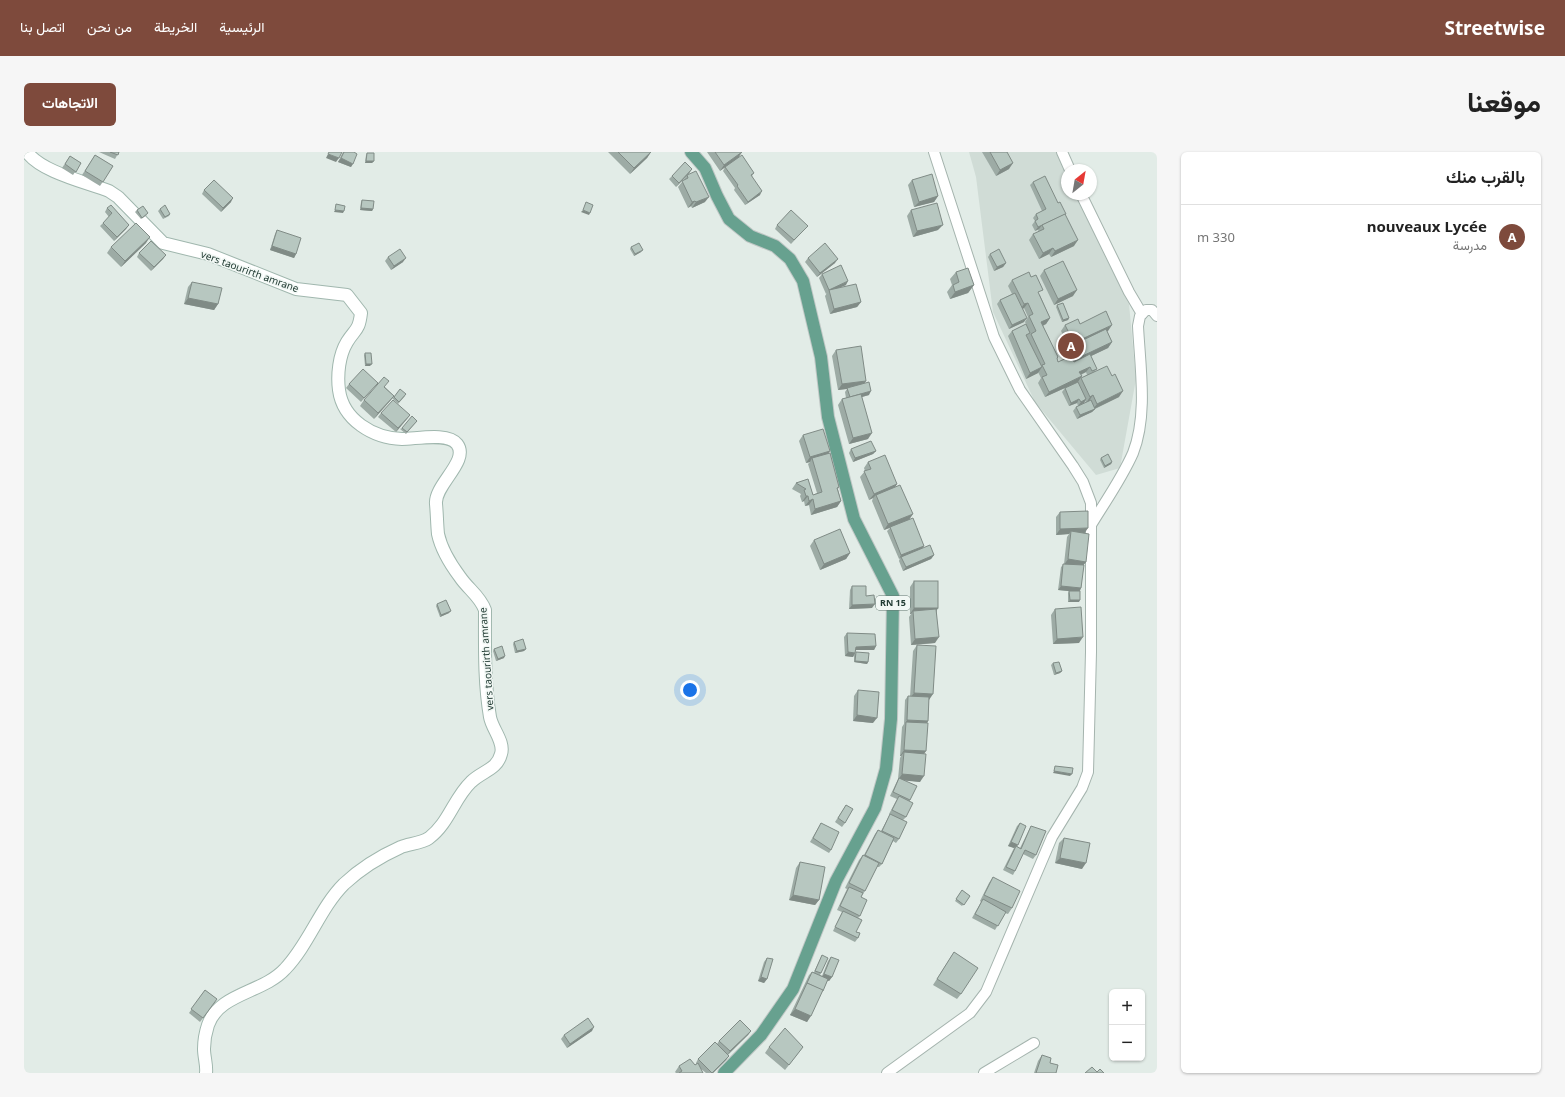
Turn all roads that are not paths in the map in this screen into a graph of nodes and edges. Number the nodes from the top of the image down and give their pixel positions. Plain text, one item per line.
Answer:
1 (27, 152) edge
2 (691, 152) edge
3 (934, 152) edge
4 (1062, 152) edge
5 (1067, 164) edge
6 (1084, 200) edge
7 (1142, 314) junction
8 (1157, 316) edge
9 (1091, 524) junction
10 (1034, 1043) dead end
11 (206, 1073) edge
12 (724, 1073) edge
13 (887, 1073) edge
14 (984, 1073) edge

1 - 11 street, vers taourirth amrane
2 - 12 main road, RN 15
3 - 9 street
4 - 5 street
6 - 7 street
7 - 8 street
7 - 9 street
9 - 13 street
10 - 14 street

